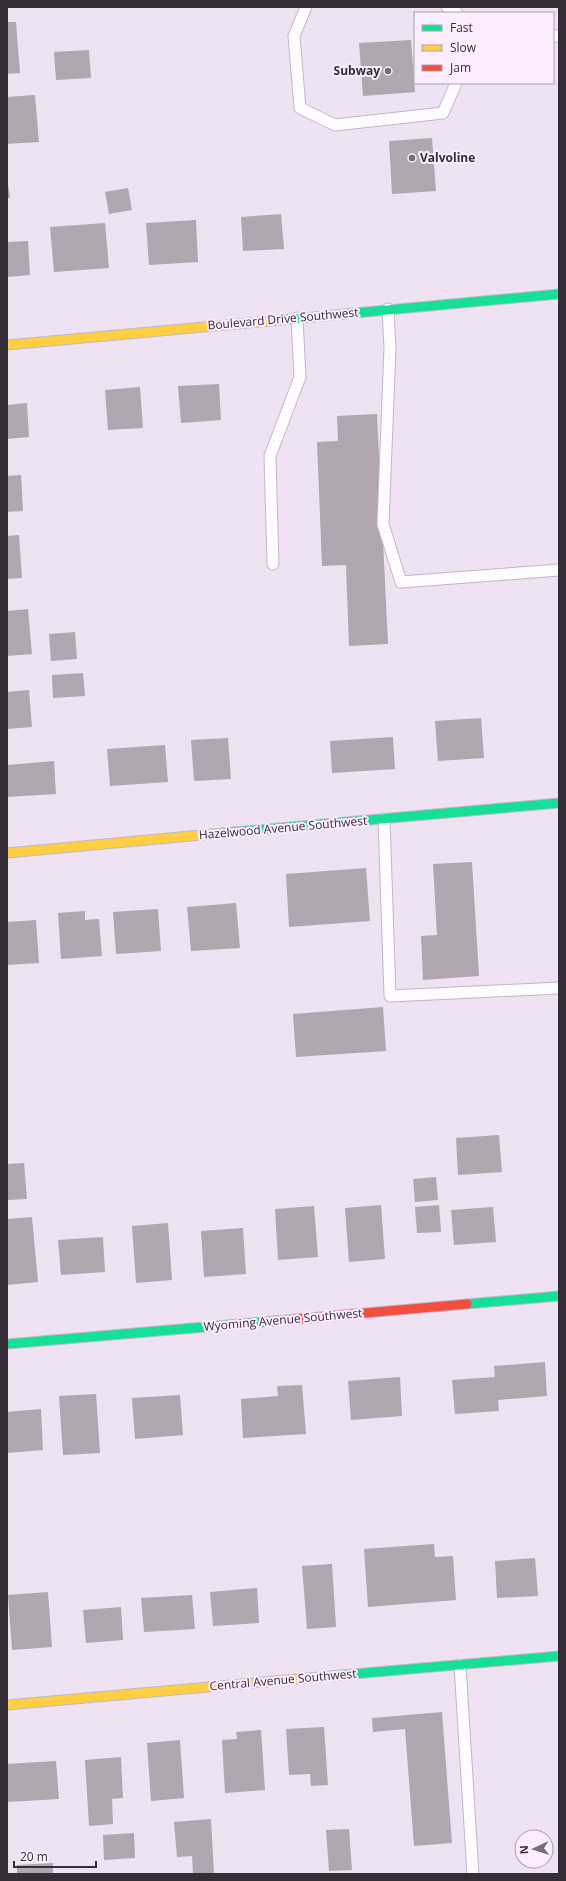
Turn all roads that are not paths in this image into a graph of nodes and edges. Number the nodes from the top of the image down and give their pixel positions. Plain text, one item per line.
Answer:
1 (306, 7) edge
2 (456, 84) edge
3 (559, 294) edge
4 (388, 309) junction
5 (297, 318) junction
6 (7, 345) edge
7 (274, 564) dead end
8 (559, 570) edge
9 (559, 803) edge
10 (384, 819) junction
11 (7, 853) edge
12 (559, 988) edge
13 (559, 1296) edge
14 (7, 1344) edge
15 (559, 1656) edge
16 (460, 1665) junction
17 (7, 1705) edge
18 (473, 1874) edge

1 - 2 lane
3 - 4 street, Boulevard Drive Southwest
4 - 5 street, Boulevard Drive Southwest
4 - 8 lane
5 - 6 street, Boulevard Drive Southwest
5 - 7 lane
9 - 10 street, Hazelwood Avenue Southwest
10 - 11 street, Hazelwood Avenue Southwest
10 - 12 lane
13 - 14 street, Wyoming Avenue Southwest
15 - 16 street, Central Avenue Southwest
16 - 17 street, Central Avenue Southwest
16 - 18 lane

